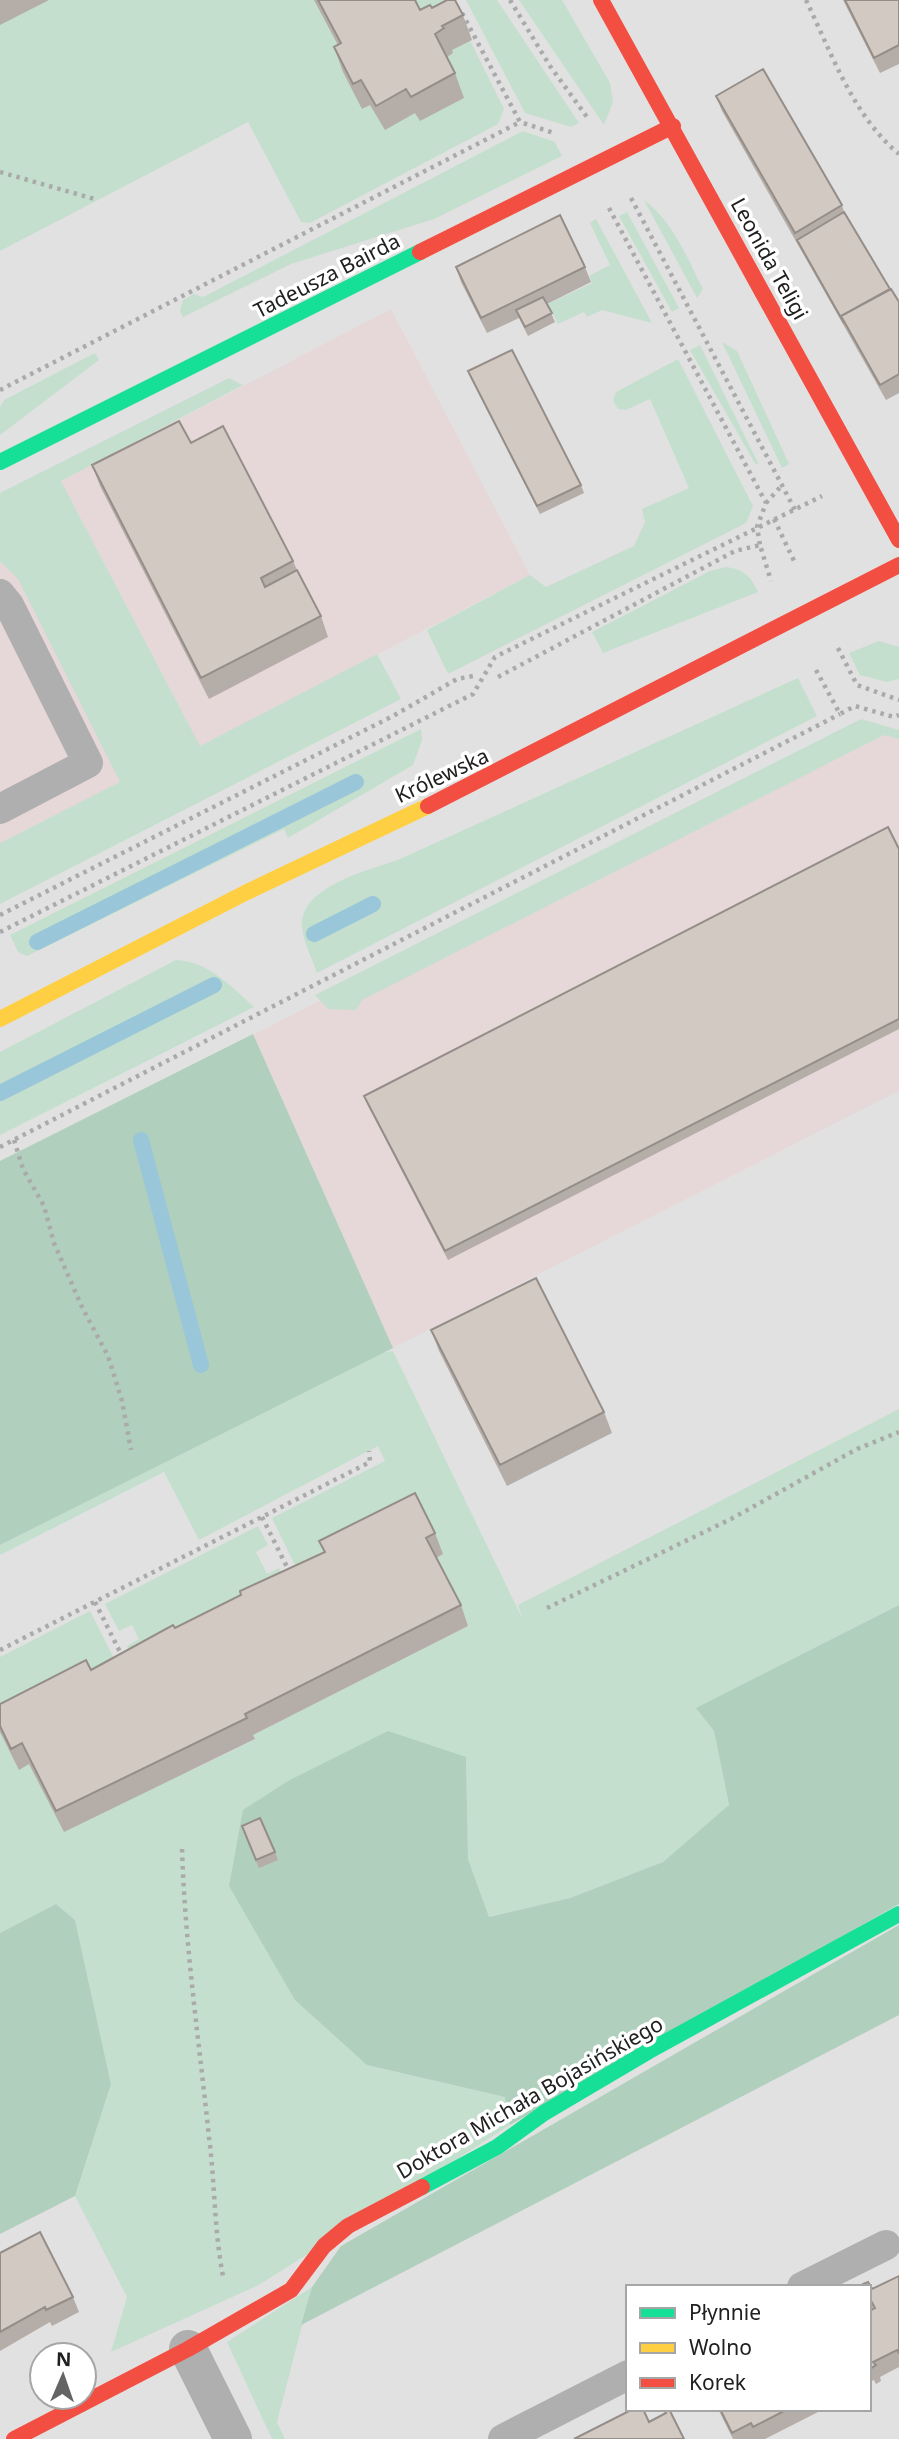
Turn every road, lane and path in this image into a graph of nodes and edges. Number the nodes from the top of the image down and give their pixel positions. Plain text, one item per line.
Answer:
1 (510, 0) edge
2 (601, 0) edge
3 (806, 0) edge
4 (460, 9) edge
5 (520, 122) junction
6 (673, 126) junction
7 (559, 135) dead end
8 (899, 154) edge
9 (610, 157) junction
10 (0, 172) edge
11 (604, 198) dead end
12 (98, 200) dead end
13 (0, 390) edge
14 (0, 462) edge
15 (783, 484) junction
16 (766, 503) junction
17 (774, 519) junction
18 (757, 527) junction
19 (899, 540) edge
20 (760, 545) junction
21 (796, 563) dead end
22 (899, 565) edge
23 (773, 588) dead end
24 (0, 594) edge
25 (842, 656) dead end
26 (816, 670) dead end
27 (473, 676) dead end
28 (498, 677) dead end
29 (899, 700) edge
30 (840, 714) junction
31 (897, 717) edge
32 (0, 809) edge
33 (0, 915) edge
34 (0, 932) edge
35 (0, 1019) edge
36 (14, 1140) junction
37 (0, 1147) edge
38 (899, 1432) edge
39 (131, 1450) dead end
40 (369, 1451) dead end
41 (262, 1517) junction
42 (293, 1578) edge
43 (95, 1602) junction
44 (547, 1608) dead end
45 (0, 1650) edge
46 (126, 1662) edge
47 (182, 1849) dead end
48 (899, 1914) edge
49 (886, 2245) dead end
50 (806, 2285) edge
51 (239, 2319) junction
52 (188, 2349) junction
53 (626, 2376) edge
54 (15, 2439) edge
55 (233, 2439) edge
56 (503, 2439) edge

1 - 9 path
2 - 6 street, Leonida Teligi
3 - 8 path
4 - 5 path
5 - 7 path
5 - 13 path
6 - 9 street, Tadeusza Bairda
6 - 19 street, Leonida Teligi
9 - 14 street, Tadeusza Bairda
9 - 15 path
10 - 12 path
11 - 16 path
15 - 16 path
15 - 17 path
16 - 18 path
17 - 18 path
17 - 21 path
18 - 20 path
18 - 34 path
20 - 23 path
20 - 28 path
22 - 35 street, Królewska
24 - 32 lane
25 - 29 path
26 - 30 path
27 - 33 path
30 - 31 path
30 - 36 path
36 - 37 path
36 - 39 path
38 - 44 path
40 - 41 path
41 - 42 path
41 - 43 path
43 - 45 path
43 - 46 path
47 - 51 path
48 - 51 street, Doktora Michała Bojasińskiego
49 - 50 lane
51 - 52 street, Doktora Michała Bojasińskiego
52 - 54 street, Doktora Michała Bojasińskiego
52 - 55 street
53 - 56 lane

